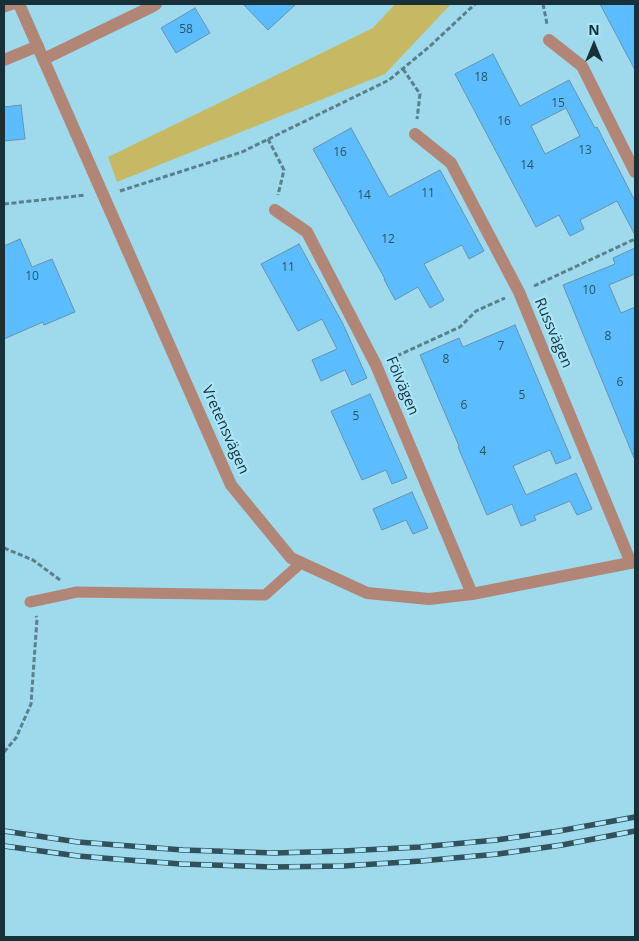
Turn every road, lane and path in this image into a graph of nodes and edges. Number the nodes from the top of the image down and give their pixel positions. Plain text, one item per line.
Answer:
1 (13, 4) edge
2 (19, 4) edge
3 (156, 4) edge
4 (475, 4) edge
5 (543, 4) edge
6 (4, 7) edge
7 (549, 40) joint
8 (38, 46) junction
9 (44, 59) junction
10 (4, 60) edge
11 (403, 69) junction
12 (415, 134) joint
13 (268, 139) junction
14 (635, 172) edge
15 (102, 193) junction
16 (4, 204) edge
17 (275, 210) joint
18 (4, 548) edge
19 (633, 562) edge
20 (300, 563) junction
21 (77, 592) junction
22 (472, 594) junction
23 (30, 602) joint
24 (4, 752) edge

1 - 6 lane
2 - 8 street, Vretensvägen
3 - 9 street
4 - 11 path
5 - 7 path
7 - 14 street
8 - 9 street, Vretensvägen
8 - 10 street
9 - 15 street, Vretensvägen
11 - 12 path
11 - 13 path
12 - 19 street, Russvägen
13 - 15 path
13 - 17 path
15 - 16 path
15 - 20 street, Vretensvägen
17 - 22 street, Fölvägen
18 - 21 path
19 - 22 street, Vretensvägen
20 - 21 lane
20 - 22 street, Vretensvägen
21 - 23 lane
23 - 24 path

